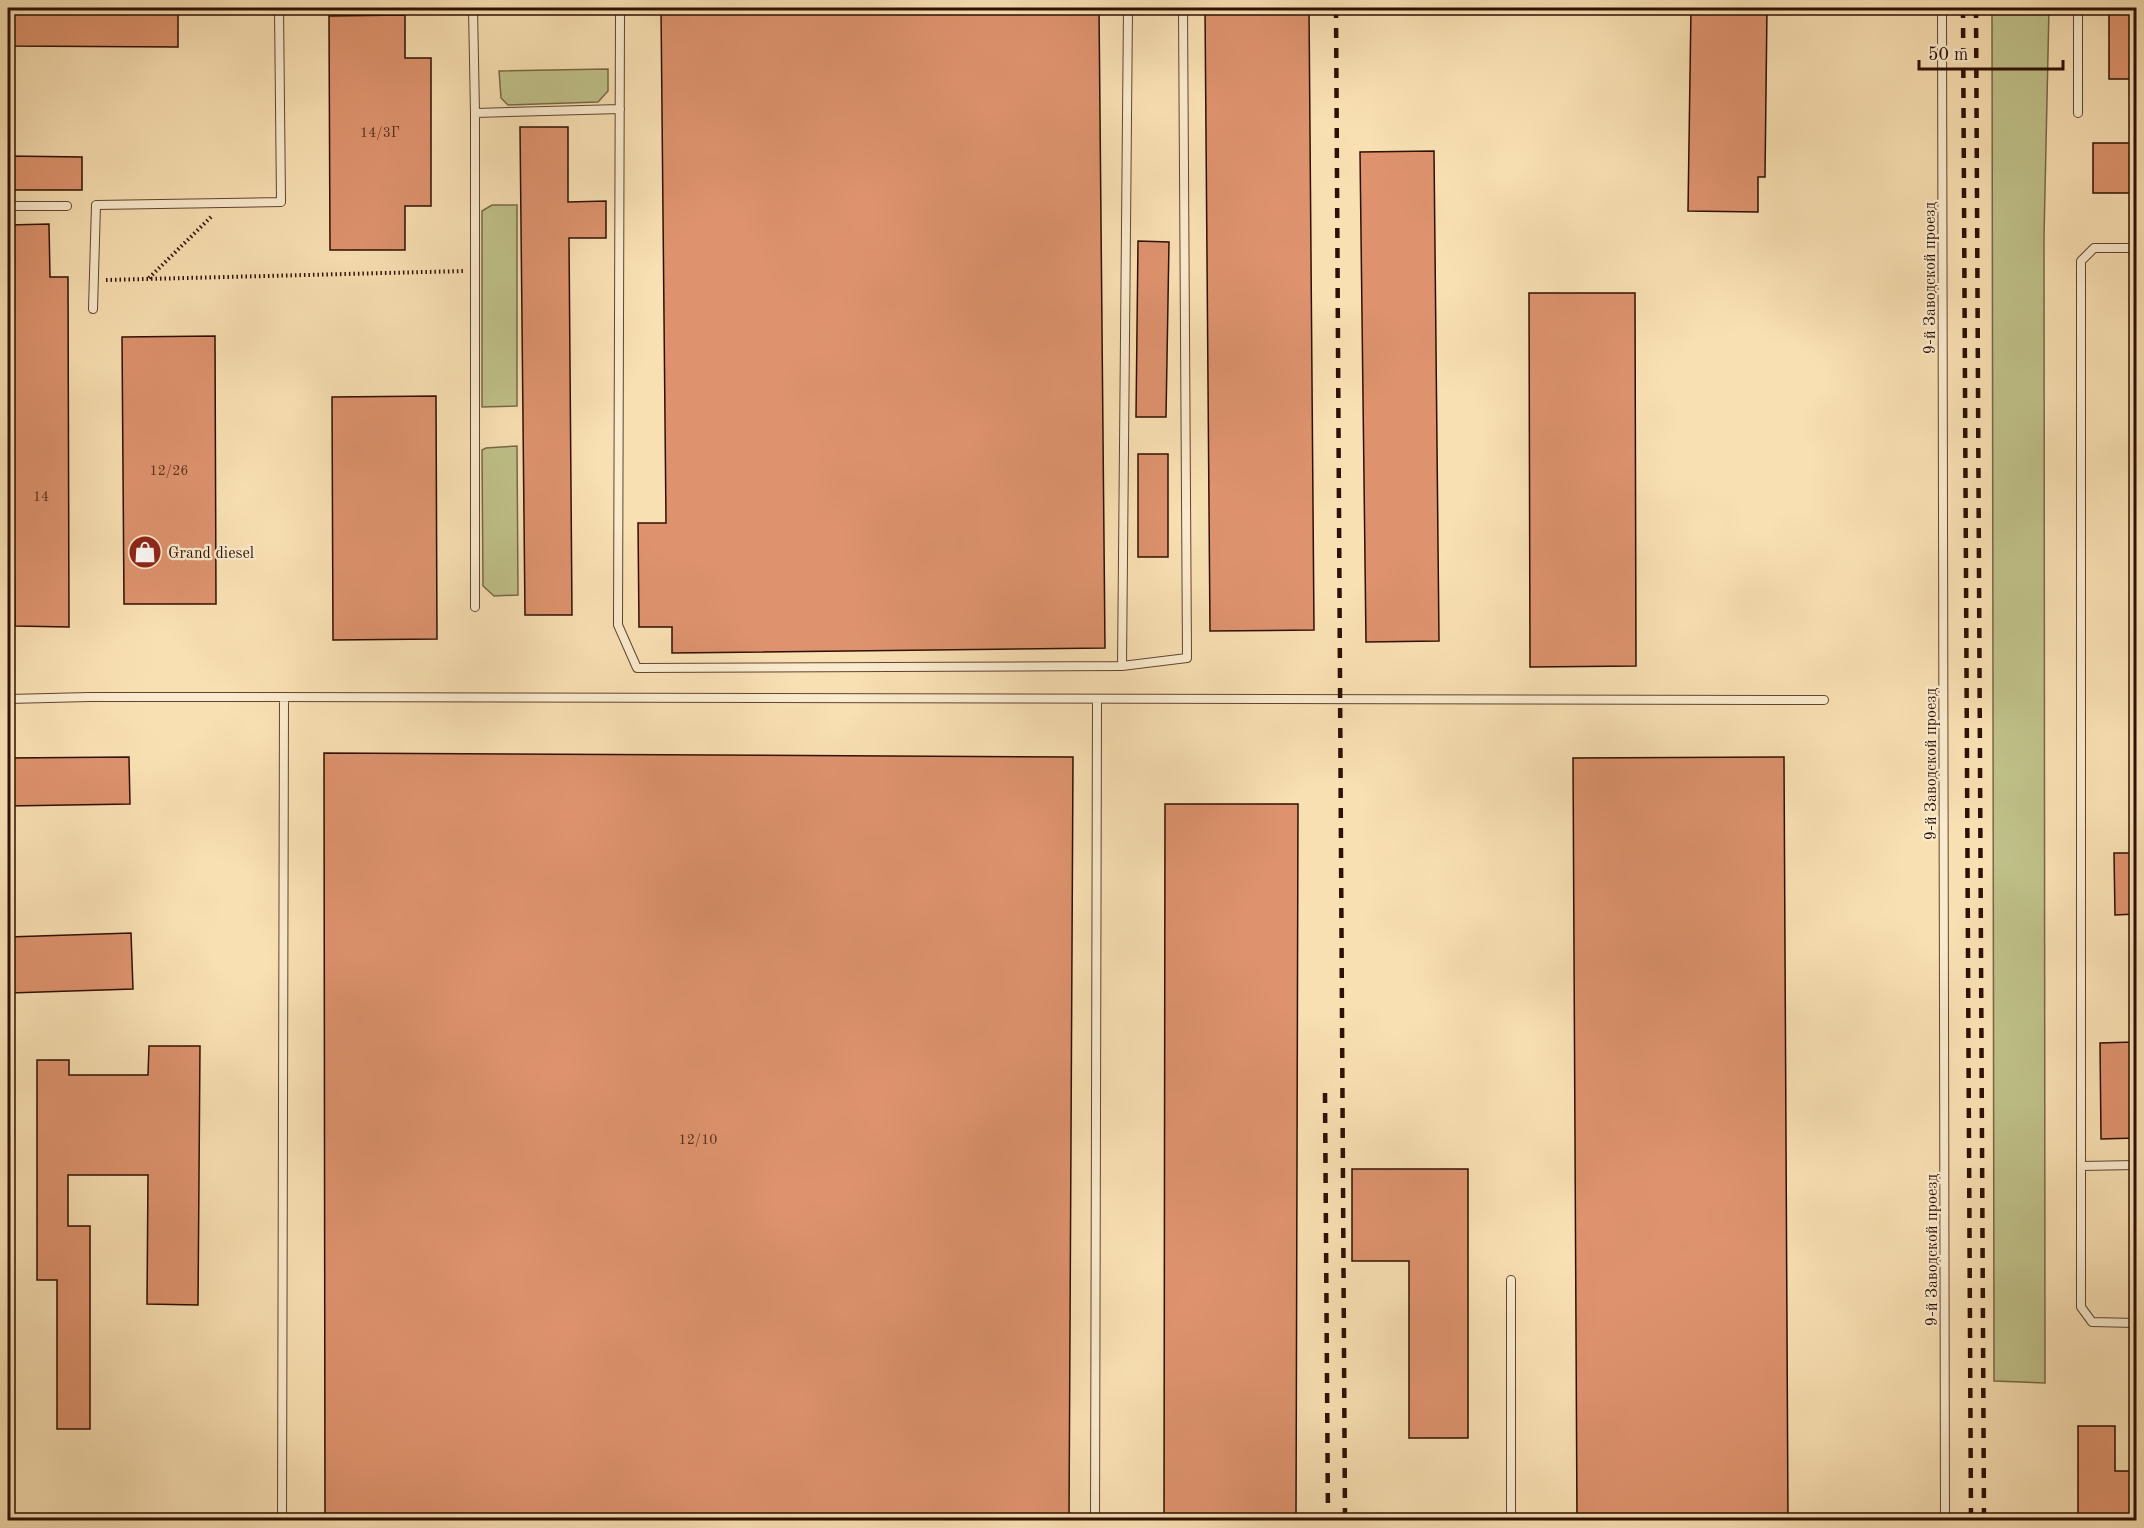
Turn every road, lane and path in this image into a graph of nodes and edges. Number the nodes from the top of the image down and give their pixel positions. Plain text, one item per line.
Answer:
1 (279, 8) edge
2 (473, 8) edge
3 (625, 8) edge
4 (1128, 8) edge
5 (1183, 8) edge
6 (1942, 8) edge
7 (2078, 8) edge
8 (620, 109) junction
9 (475, 113) junction
10 (2078, 113) dead end
11 (226, 202) junction
12 (8, 206) edge
13 (67, 206) dead end
14 (2136, 248) edge
15 (475, 270) junction
16 (149, 279) junction
17 (94, 281) junction
18 (93, 309) dead end
19 (475, 607) dead end
20 (1122, 666) junction
21 (284, 697) junction
22 (8, 699) edge
23 (1098, 699) junction
24 (1824, 700) dead end
25 (2136, 1165) edge
26 (2081, 1166) junction
27 (1511, 1280) dead end
28 (2136, 1323) edge
29 (282, 1521) edge
30 (1095, 1521) edge
31 (1511, 1521) edge
32 (1946, 1521) edge

1 - 11 lane
2 - 9 lane
3 - 8 lane
4 - 20 lane
5 - 20 lane
6 - 32 lane, 9-й Заводской проезд
7 - 10 lane
8 - 9 lane
8 - 20 lane
9 - 15 lane
11 - 16 path
11 - 17 lane
12 - 13 lane
14 - 26 lane
15 - 16 path
15 - 19 lane
16 - 17 path
17 - 18 lane
21 - 22 lane
21 - 23 lane
21 - 29 lane
23 - 24 lane
23 - 30 lane
25 - 26 lane
26 - 28 lane
27 - 31 lane

